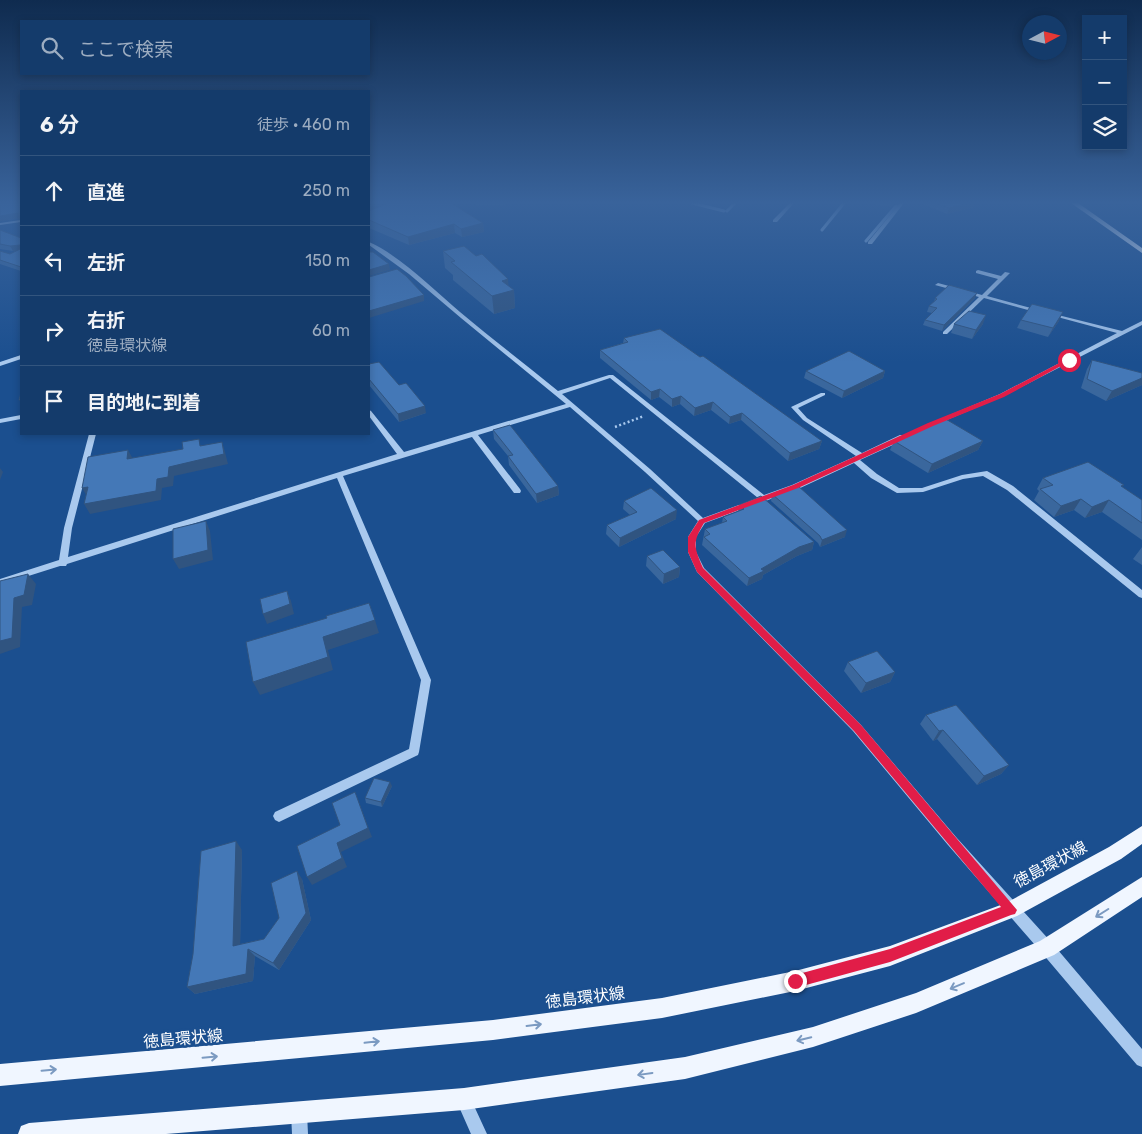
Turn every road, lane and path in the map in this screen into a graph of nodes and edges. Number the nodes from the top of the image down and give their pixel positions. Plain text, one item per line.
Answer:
1 (383, 256) edge
2 (978, 272) dead end
3 (1007, 273) dead end
4 (1002, 278) junction
5 (938, 285) dead end
6 (983, 296) junction
7 (1142, 323) edge
8 (945, 333) dead end
9 (1119, 335) junction
10 (20, 357) edge
11 (0, 364) edge
12 (558, 393) junction
13 (823, 394) dead end
14 (572, 406) junction
15 (656, 412) junction
16 (370, 413) edge
17 (20, 417) edge
18 (0, 421) edge
19 (930, 424) edge
20 (603, 432) junction
21 (913, 433) edge
22 (474, 434) junction
23 (92, 435) edge
24 (402, 455) junction
25 (858, 459) junction
26 (339, 475) junction
27 (516, 492) dead end
28 (762, 498) junction
29 (768, 504) edge
30 (702, 521) junction
31 (63, 564) junction
32 (0, 582) edge
33 (1142, 595) edge
34 (279, 816) dead end
35 (1142, 834) edge
36 (1142, 886) edge
37 (1011, 910) junction
38 (1047, 948) junction
39 (1142, 1060) edge
40 (0, 1075) edge
41 (464, 1100) junction
42 (299, 1112) junction
43 (30, 1134) edge
44 (300, 1134) edge
45 (479, 1134) edge

1 - 12 street
2 - 4 street
3 - 4 street
4 - 6 street
5 - 6 street
6 - 8 street
6 - 9 street
7 - 9 street
9 - 19 street
10 - 11 street
12 - 14 street
12 - 15 street
13 - 25 street
14 - 20 street
14 - 22 street
15 - 20 path
15 - 28 street
16 - 24 street
17 - 18 street
20 - 30 street
21 - 25 street
22 - 24 street
22 - 27 street
23 - 31 street
24 - 26 street
25 - 28 street
25 - 33 street
26 - 31 street
26 - 34 street
28 - 29 street
28 - 30 street
30 - 37 street
31 - 32 street
35 - 37 main road, 徳島環状線
36 -> 38 main road
37 - 38 street
40 -> 37 main road, 徳島環状線
38 - 39 street
38 -> 41 main road
41 - 42 main road
41 - 45 street
42 - 43 main road
42 - 44 street

